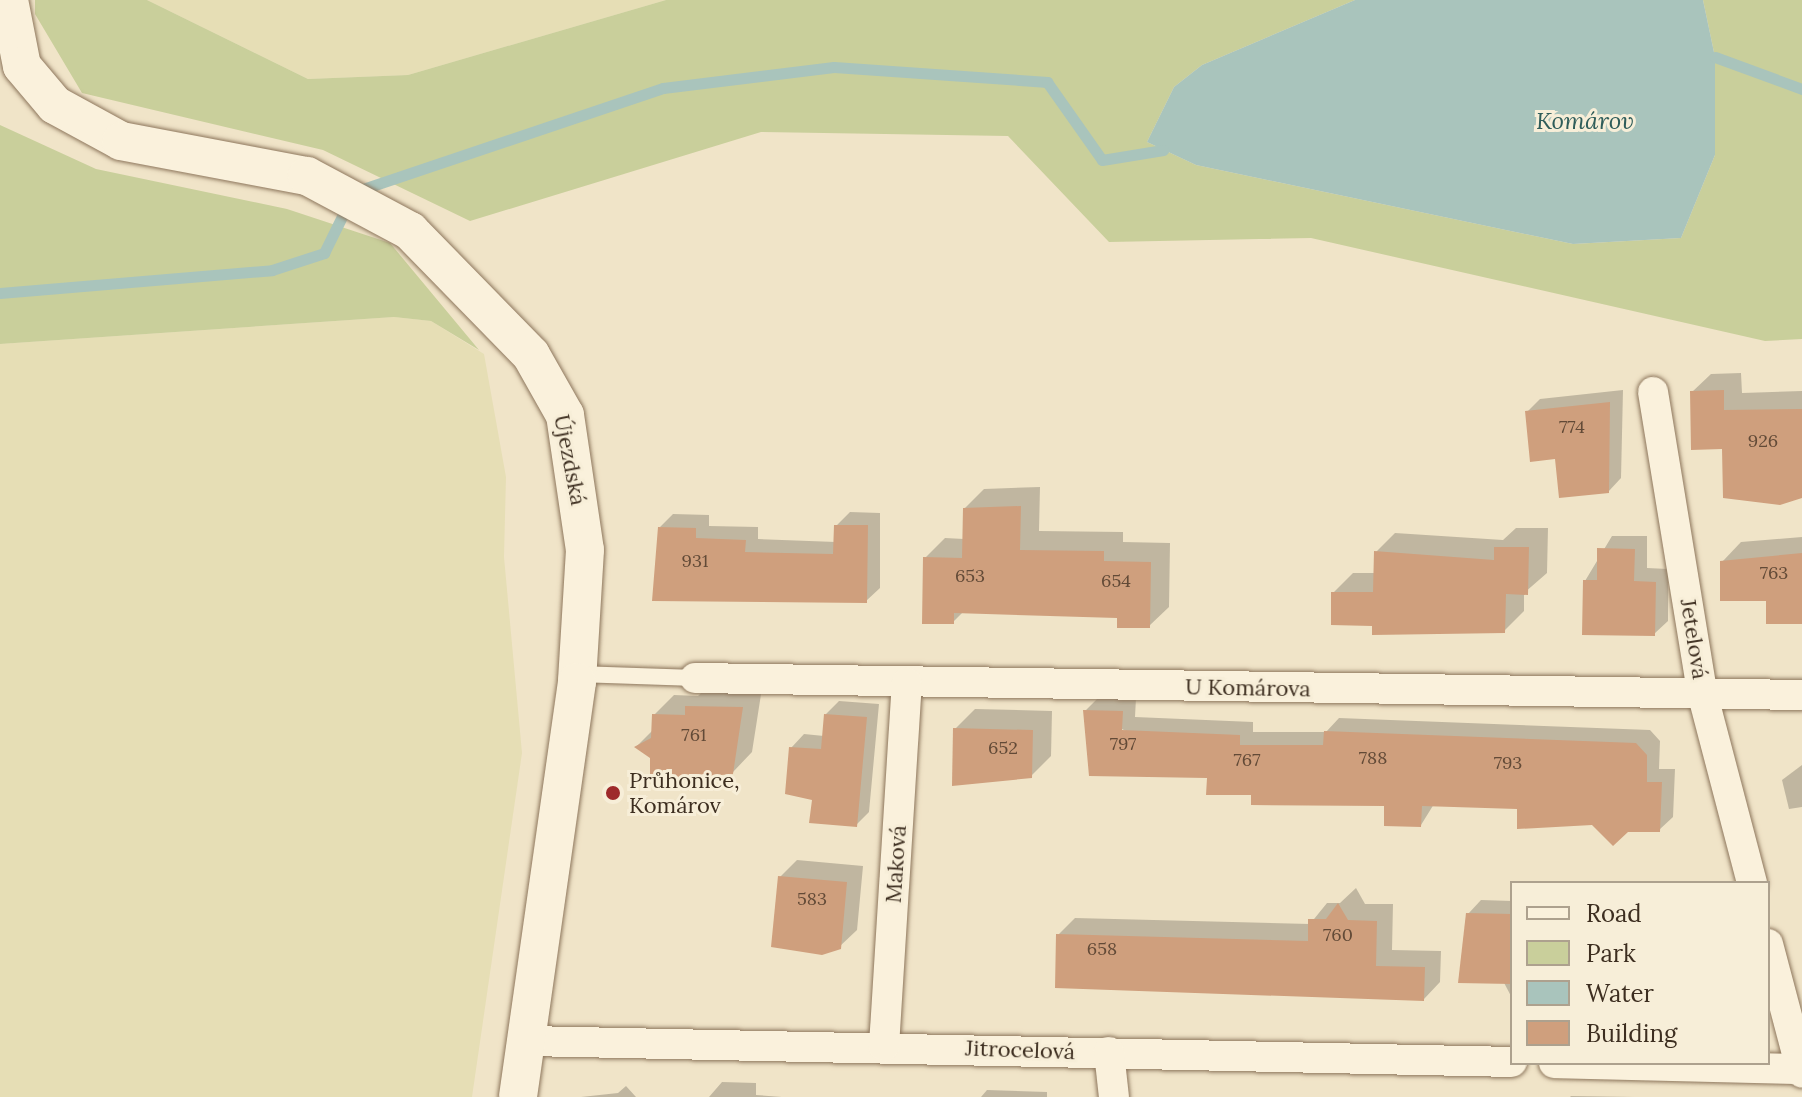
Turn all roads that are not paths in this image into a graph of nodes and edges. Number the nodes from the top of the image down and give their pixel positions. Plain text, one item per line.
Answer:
1 (9, 0) edge
2 (1653, 392) dead end
3 (578, 674) junction
4 (695, 678) joint
5 (907, 683) junction
6 (1802, 695) edge
7 (1703, 696) junction
8 (1751, 881) edge
9 (1770, 952) edge
10 (528, 1041) junction
11 (884, 1046) junction
12 (1109, 1052) junction
13 (1510, 1062) edge
14 (1616, 1065) edge
15 (1801, 1071) edge
16 (518, 1097) edge
17 (1114, 1097) edge

1 - 3 street, Újezdská
2 - 7 street, Jetelová
3 - 4 lane
3 - 10 street, Újezdská
4 - 5 street, U Komárova
5 - 7 street, U Komárova
5 - 11 street, Maková
6 - 7 street, U Komárova
7 - 8 street, Jetelová
9 - 15 street
10 - 11 street, Jitrocelová
10 - 16 street, Újezdská
11 - 12 street, Jitrocelová
12 - 13 street, Jitrocelová
12 - 17 street
14 - 15 street

